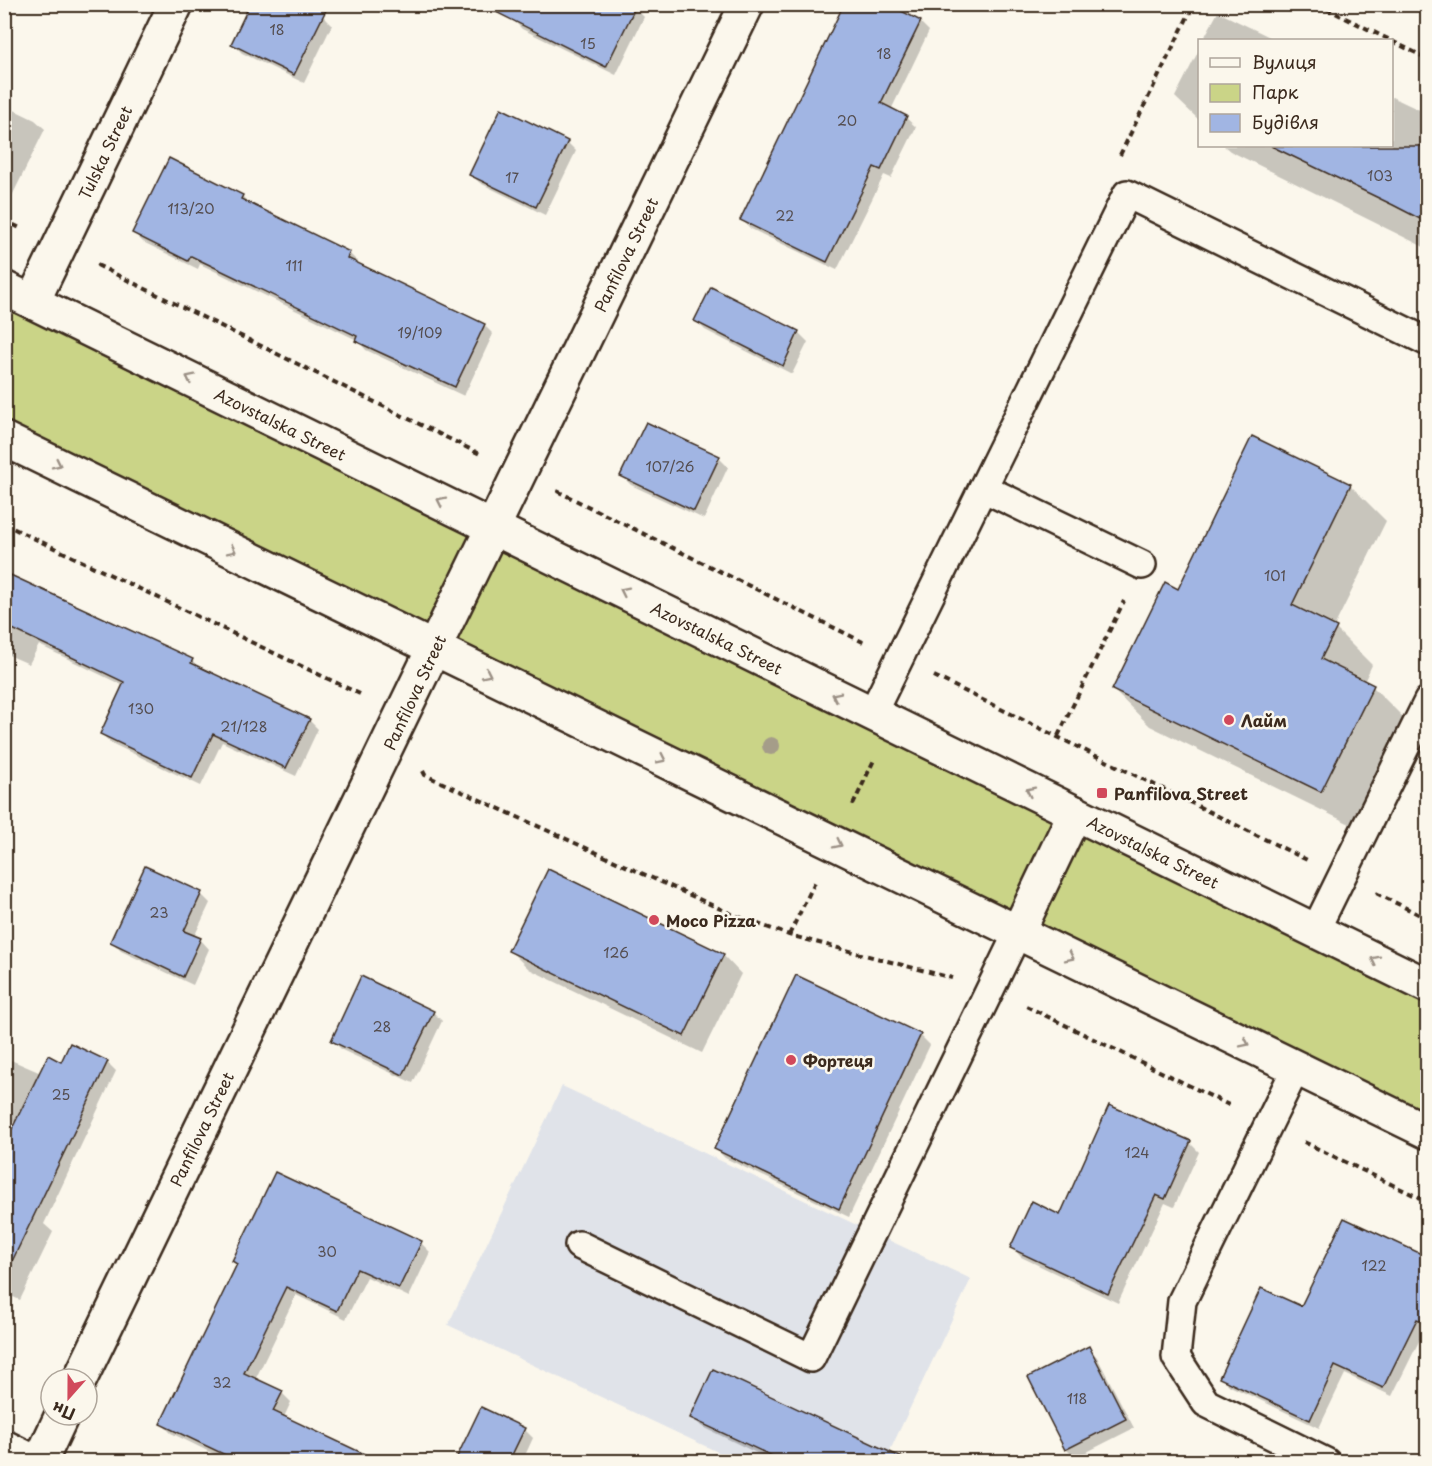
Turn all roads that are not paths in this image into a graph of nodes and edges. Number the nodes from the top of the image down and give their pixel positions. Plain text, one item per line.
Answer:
1 (176, 4) edge
2 (747, 4) edge
3 (19, 295) edge
4 (1428, 342) edge
5 (4, 439) edge
6 (983, 488) junction
7 (493, 527) junction
8 (1142, 565) road end
9 (434, 648) junction
10 (1428, 701) edge
11 (872, 714) junction
12 (1075, 813) junction
13 (1315, 931) junction
14 (1018, 932) junction
15 (1428, 986) edge
16 (1296, 1068) junction
17 (1428, 1131) edge
18 (579, 1245) dead end
19 (86, 1367) edge
20 (57, 1427) edge
21 (4, 1447) edge
22 (34, 1461) edge
23 (40, 1461) edge
24 (1326, 1461) edge

1 - 3 street, Tulska Street
2 - 7 street, Panfilova Street
7 -> 3 street, Azovstalska Street
4 - 6 lane
5 -> 9 street
6 - 8 lane
6 - 11 lane
7 - 9 street, Panfilova Street
11 -> 7 street, Azovstalska Street
9 -> 14 street
9 - 19 street, Panfilova Street
10 - 13 lane
12 -> 11 street, Azovstalska Street
12 - 13 street, Azovstalska Street
12 - 14 street
15 -> 13 street, Azovstalska Street
14 -> 16 street
14 - 18 lane
16 - 17 street
16 - 24 lane
20 - 23 street
21 - 22 street

